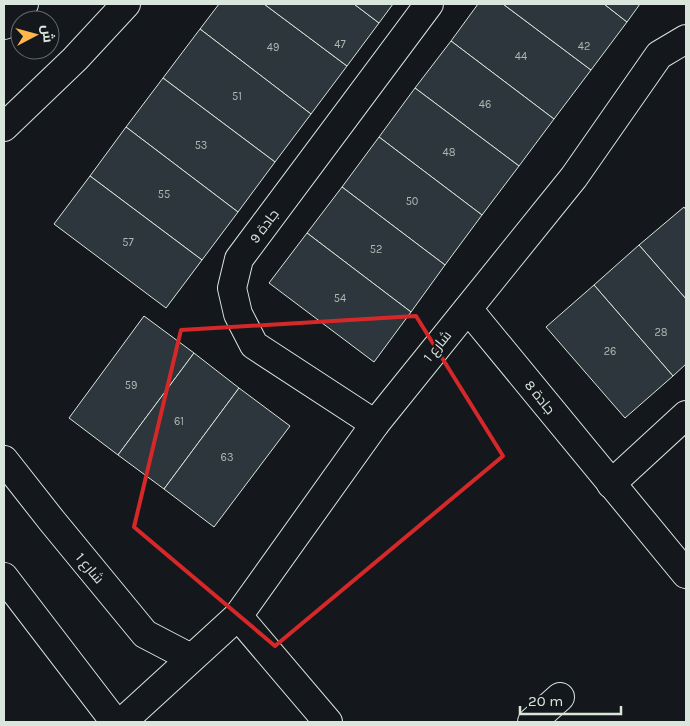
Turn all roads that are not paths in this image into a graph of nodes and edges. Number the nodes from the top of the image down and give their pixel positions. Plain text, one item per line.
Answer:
1 (24, 4) edge
2 (126, 4) edge
3 (429, 4) edge
4 (4, 25) edge
5 (686, 39) edge
6 (4, 128) edge
7 (468, 309) junction
8 (686, 415) edge
9 (374, 424) junction
10 (4, 460) edge
11 (611, 484) junction
12 (686, 574) edge
13 (4, 577) edge
14 (238, 616) junction
15 (192, 658) junction
16 (560, 696) dead end
17 (115, 722) edge
18 (122, 722) edge
19 (328, 722) edge
20 (532, 722) edge

1 - 4 street
2 - 6 street
3 - 9 street, جادة 9
5 - 7 street, شارع 1
7 - 9 street, شارع 1
7 - 11 street, جادة 8
8 - 11 street
9 - 14 street, شارع 1
10 - 15 street, شارع 1
11 - 12 street, جادة 8
13 - 17 street
14 - 15 street, شارع 1
14 - 19 street
15 - 18 street, شارع 1
16 - 20 street

